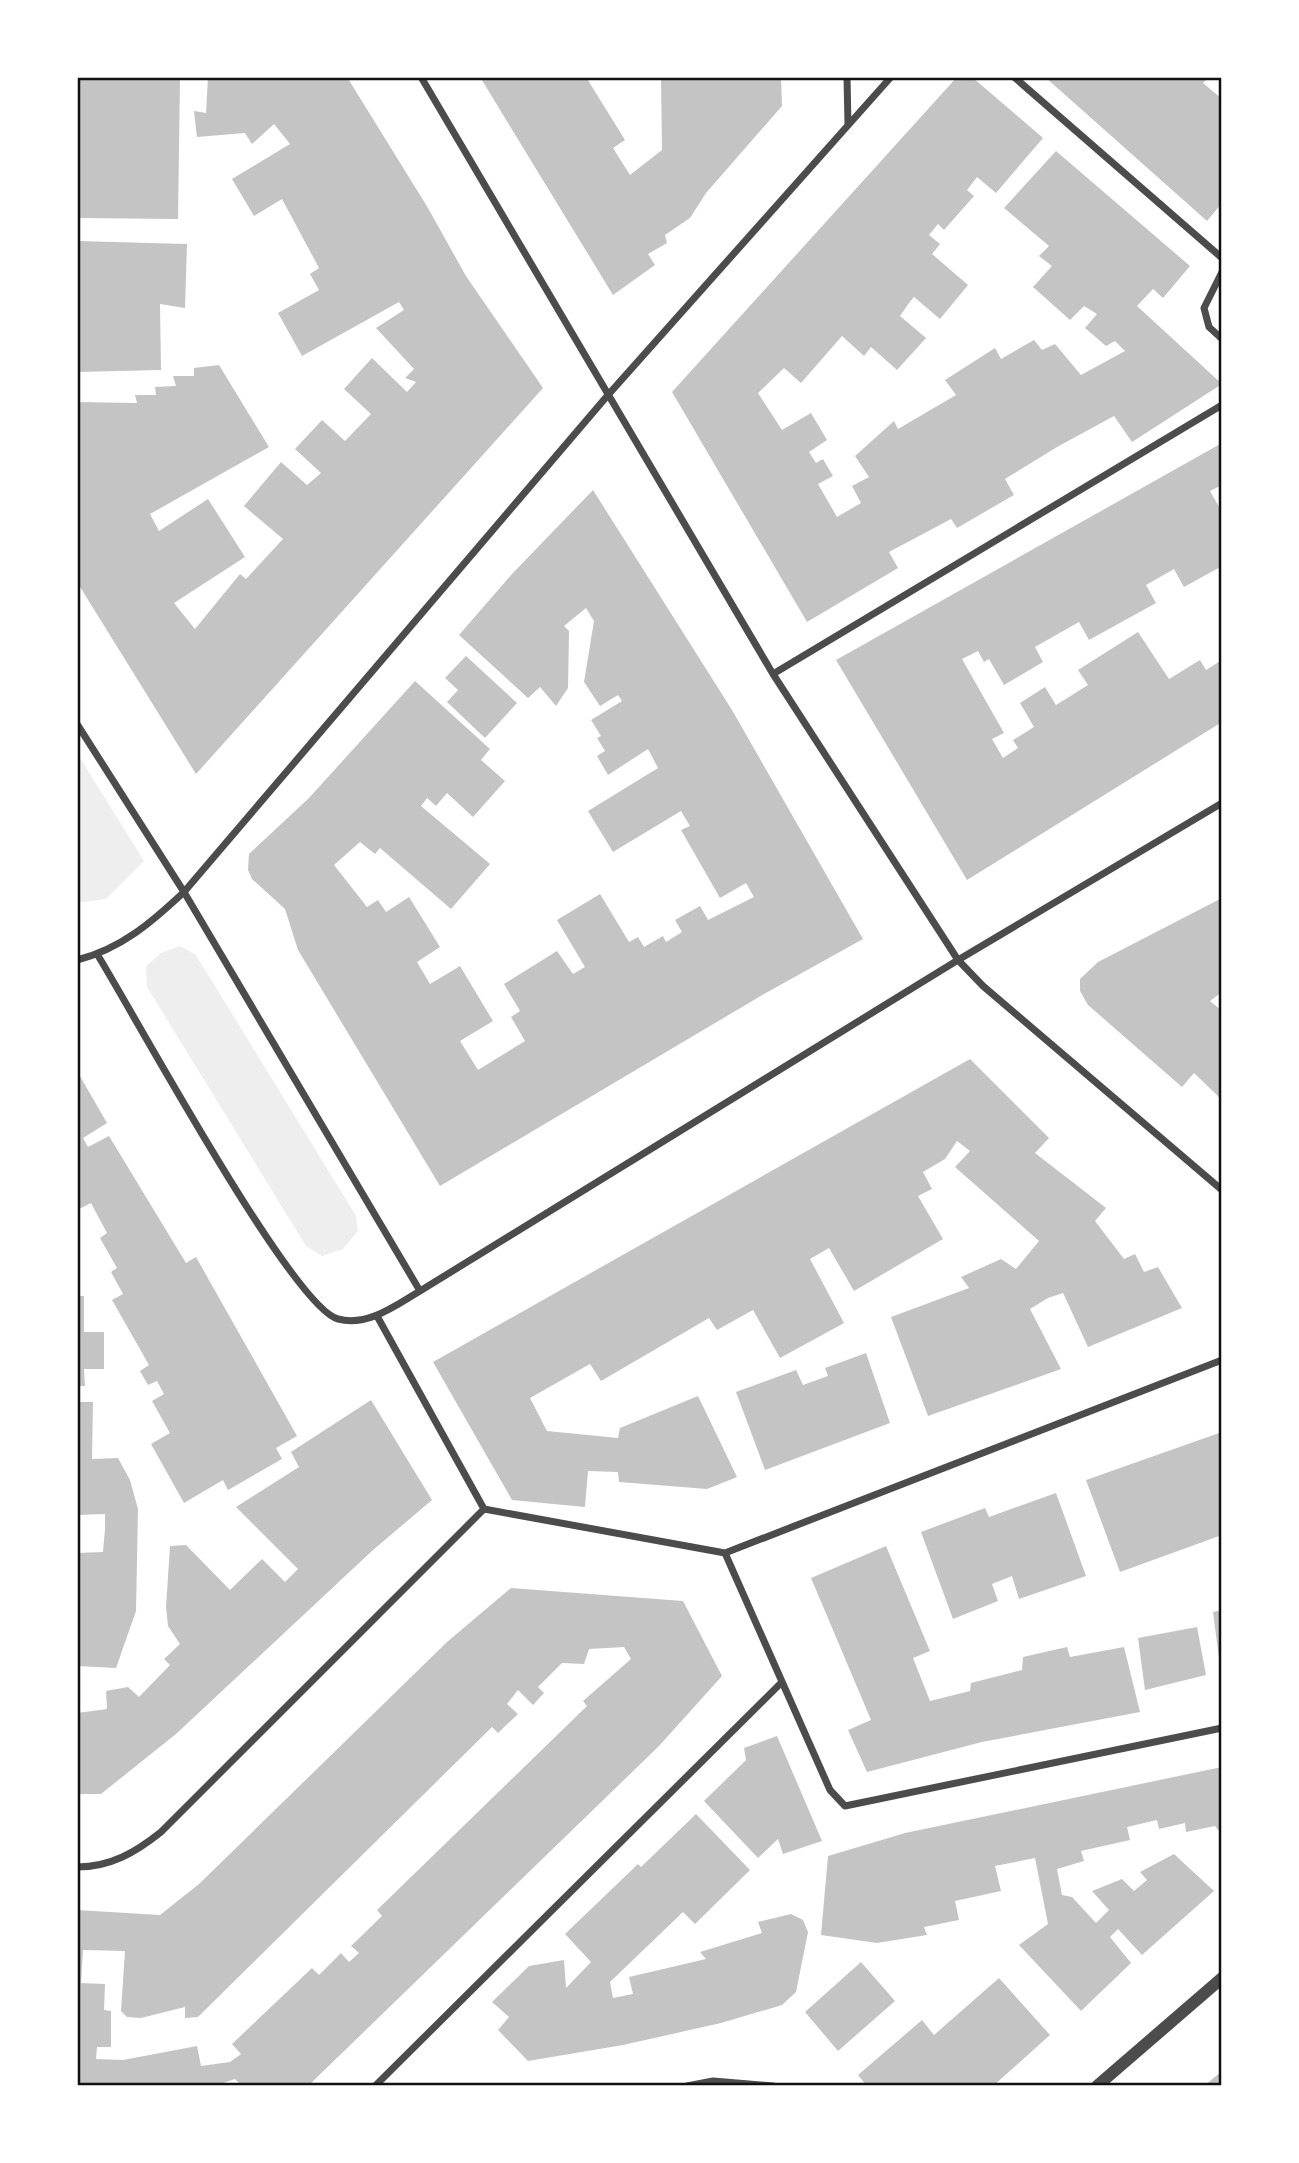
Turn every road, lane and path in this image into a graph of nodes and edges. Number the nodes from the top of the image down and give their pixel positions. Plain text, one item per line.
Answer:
1 (421, 77) edge
2 (847, 77) edge
3 (891, 77) edge
4 (1014, 77) edge
5 (848, 125) junction
6 (1222, 258) edge
7 (1222, 272) edge
8 (1222, 339) edge
9 (608, 395) junction
10 (1222, 405) edge
11 (773, 674) junction
12 (77, 724) edge
13 (1222, 803) edge
14 (184, 892) junction
15 (97, 954) junction
16 (77, 960) edge
17 (958, 960) junction
18 (1222, 1190) edge
19 (420, 1291) junction
20 (377, 1316) junction
21 (1222, 1360) edge
22 (484, 1509) junction
23 (725, 1553) junction
24 (782, 1682) junction
25 (1222, 1728) edge
26 (77, 1867) edge
27 (1222, 1978) edge
28 (375, 2086) edge
29 (687, 2086) edge
30 (773, 2086) edge
31 (1097, 2086) edge

1 - 9 street
2 - 5 street
3 - 5 street
4 - 6 street
5 - 9 street
7 - 8 street
9 - 11 street
9 - 14 street
10 - 11 street
11 - 17 street
12 - 14 street
13 - 17 street
14 - 15 street
14 - 19 street
15 - 16 street
15 - 20 street
17 - 18 street
17 - 19 street
19 - 20 street
20 - 22 street
21 - 23 street
22 - 23 street
22 - 26 street
23 - 24 street
24 - 25 street
24 - 28 street
27 - 31 street
29 - 30 street

